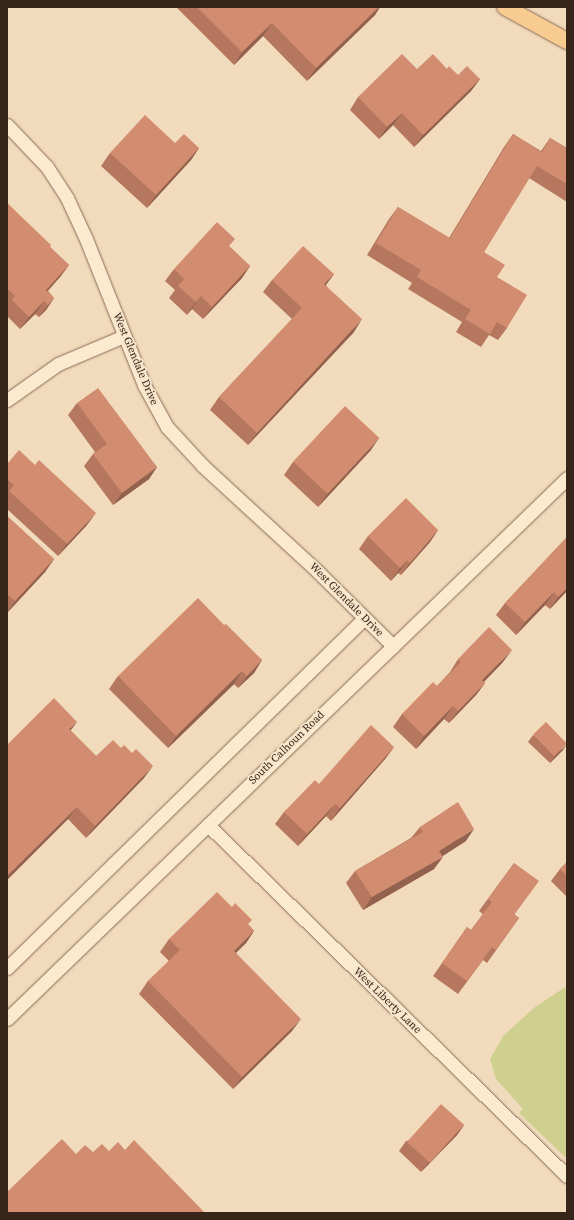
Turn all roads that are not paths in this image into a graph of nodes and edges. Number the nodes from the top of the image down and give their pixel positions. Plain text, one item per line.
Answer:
1 (505, 7) edge
2 (567, 41) edge
3 (7, 125) edge
4 (124, 336) junction
5 (7, 400) edge
6 (567, 478) edge
7 (364, 619) junction
8 (393, 646) junction
9 (208, 825) junction
10 (7, 968) edge
11 (7, 1019) edge
12 (567, 1176) edge

1 - 2 main road
3 - 4 street, West Glendale Drive
4 - 5 street
4 - 7 street, West Glendale Drive
6 - 8 street, South Calhoun Road
7 - 8 street, West Glendale Drive
7 - 10 street
8 - 9 street, South Calhoun Road
9 - 11 street, South Calhoun Road
9 - 12 street, West Liberty Lane

